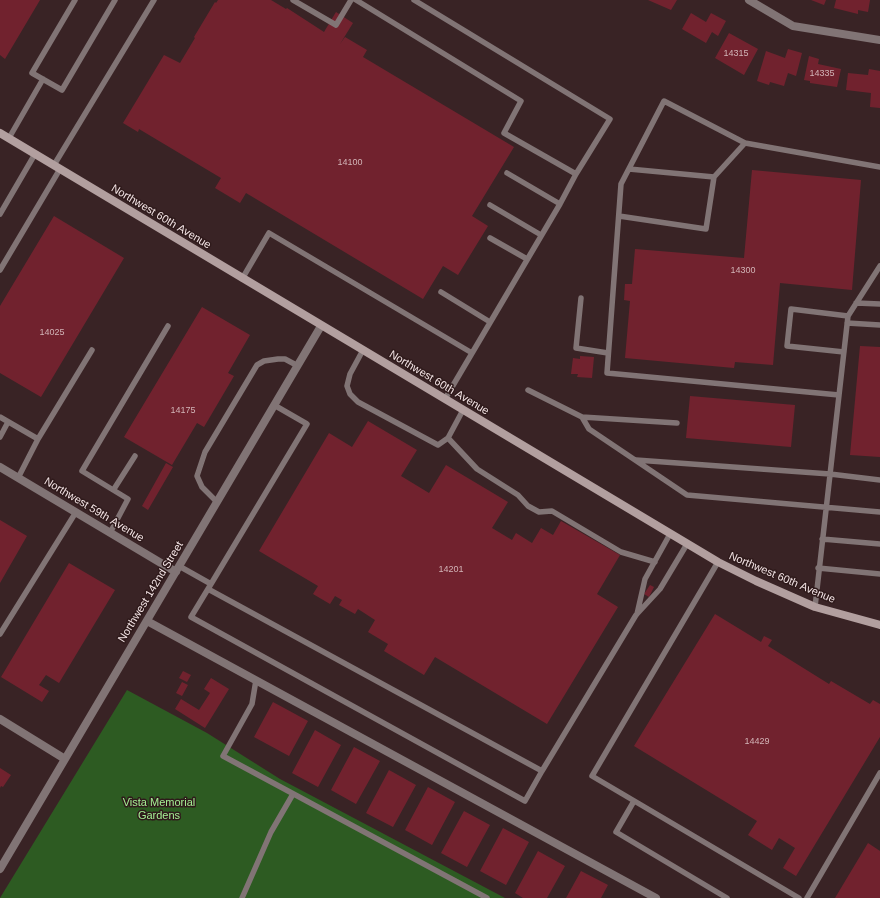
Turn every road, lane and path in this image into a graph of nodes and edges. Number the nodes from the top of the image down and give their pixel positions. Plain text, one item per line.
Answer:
1 (75, 0) edge
2 (115, 0) edge
3 (154, 0) edge
4 (293, 0) edge
5 (351, 0) edge
6 (356, 0) edge
7 (414, 0) edge
8 (749, 0) edge
9 (880, 40) edge
10 (43, 79) junction
11 (0, 133) edge
12 (9, 138) junction
13 (745, 143) junction
14 (36, 154) junction
15 (57, 167) junction
16 (880, 167) edge
17 (629, 169) junction
18 (507, 173) dead end
19 (576, 174) junction
20 (714, 177) junction
21 (560, 204) junction
22 (490, 205) dead end
23 (0, 214) edge
24 (619, 216) junction
25 (542, 235) junction
26 (490, 238) dead end
27 (527, 259) junction
28 (880, 266) edge
29 (0, 270) edge
30 (242, 279) junction
31 (441, 292) dead end
32 (581, 298) dead end
33 (856, 303) junction
34 (880, 304) edge
35 (848, 316) junction
36 (490, 322) junction
37 (847, 323) junction
38 (880, 325) edge
39 (168, 326) dead end
40 (321, 326) junction
41 (92, 350) dead end
42 (363, 350) junction
43 (844, 352) junction
44 (472, 353) junction
45 (608, 353) junction
46 (298, 366) junction
47 (528, 390) dead end
48 (839, 394) junction
49 (445, 399) junction
50 (274, 405) junction
51 (463, 410) junction
52 (0, 417) edge
53 (582, 417) junction
54 (8, 422) junction
55 (678, 423) dead end
56 (0, 437) edge
57 (448, 438) junction
58 (38, 439) junction
59 (135, 456) dead end
60 (635, 460) junction
61 (0, 467) edge
62 (830, 474) junction
63 (18, 478) junction
64 (880, 480) edge
65 (114, 490) junction
66 (217, 502) junction
67 (827, 506) junction
68 (76, 512) junction
69 (880, 512) edge
70 (110, 533) junction
71 (670, 534) junction
72 (822, 539) junction
73 (687, 544) junction
74 (880, 544) edge
75 (655, 562) junction
76 (718, 562) junction
77 (818, 568) junction
78 (178, 569) junction
79 (880, 574) edge
80 (210, 586) junction
81 (815, 607) junction
82 (636, 614) junction
83 (147, 621) junction
84 (880, 625) edge
85 (0, 634) edge
86 (256, 680) junction
87 (0, 719) edge
88 (65, 759) junction
89 (542, 772) junction
90 (880, 773) edge
91 (293, 794) junction
92 (634, 801) junction
93 (0, 869) edge
94 (242, 898) edge
95 (487, 898) edge
96 (656, 898) edge
97 (727, 898) edge
98 (799, 898) edge
99 (807, 898) edge

1 - 10 lane
2 - 10 lane
3 - 15 lane
4 - 5 lane
6 - 19 lane
7 - 19 lane
8 - 9 street
10 - 12 lane
11 - 12 street, Northwest 60th Avenue
12 - 14 street, Northwest 60th Avenue
13 - 16 lane
13 - 17 lane
13 - 20 lane
14 - 15 street, Northwest 60th Avenue
14 - 23 lane
15 - 29 lane
15 - 30 street, Northwest 60th Avenue
17 - 20 lane
17 - 24 lane
18 - 21 lane
19 - 21 lane
20 - 24 lane
21 - 25 lane
22 - 25 lane
24 - 45 lane
25 - 27 lane
26 - 27 lane
27 - 36 lane
28 - 33 lane
30 - 40 street, Northwest 60th Avenue
30 - 44 lane
31 - 36 lane
32 - 45 lane
33 - 34 lane
33 - 35 lane
35 - 37 lane
35 - 43 lane
36 - 44 lane
37 - 38 lane
37 - 43 lane
39 - 65 lane
40 - 42 street, Northwest 60th Avenue
40 - 46 street, Northwest 142nd Street
41 - 58 lane
42 - 49 street, Northwest 60th Avenue
42 - 57 lane
43 - 48 lane
44 - 49 lane
45 - 48 lane
46 - 50 street, Northwest 142nd Street
46 - 66 lane
47 - 53 lane
48 - 62 lane
49 - 51 street, Northwest 60th Avenue
50 - 66 street, Northwest 142nd Street
50 - 80 lane
51 - 57 lane
51 - 71 street, Northwest 60th Avenue
52 - 54 lane
53 - 55 lane
53 - 60 lane
54 - 56 lane
54 - 58 lane
57 - 75 lane
58 - 63 lane
59 - 65 lane
60 - 62 lane
60 - 67 lane
61 - 63 street, Northwest 59th Avenue
62 - 64 lane
62 - 67 lane
63 - 68 street, Northwest 59th Avenue
65 - 70 lane
66 - 78 street, Northwest 142nd Street
67 - 69 lane
67 - 72 lane
68 - 70 street, Northwest 59th Avenue
68 - 85 lane
70 - 78 street, Northwest 59th Avenue
71 - 73 street, Northwest 60th Avenue
71 - 75 lane
72 - 74 lane
72 - 77 lane
73 - 76 street, Northwest 60th Avenue
73 - 82 lane
75 - 82 lane
76 - 81 street, Northwest 60th Avenue
76 - 92 lane
77 - 79 lane
77 - 81 lane
78 - 80 lane
78 - 83 street, Northwest 142nd Street
80 - 89 lane
80 - 89 lane
81 - 84 street, Northwest 60th Avenue
82 - 89 lane
83 - 86 street
83 - 88 street, Northwest 142nd Street
86 - 91 lane
86 - 96 street
87 - 88 street
88 - 93 street, Northwest 142nd Street
90 - 99 lane
91 - 94 lane
91 - 95 lane
92 - 97 lane
92 - 98 lane

